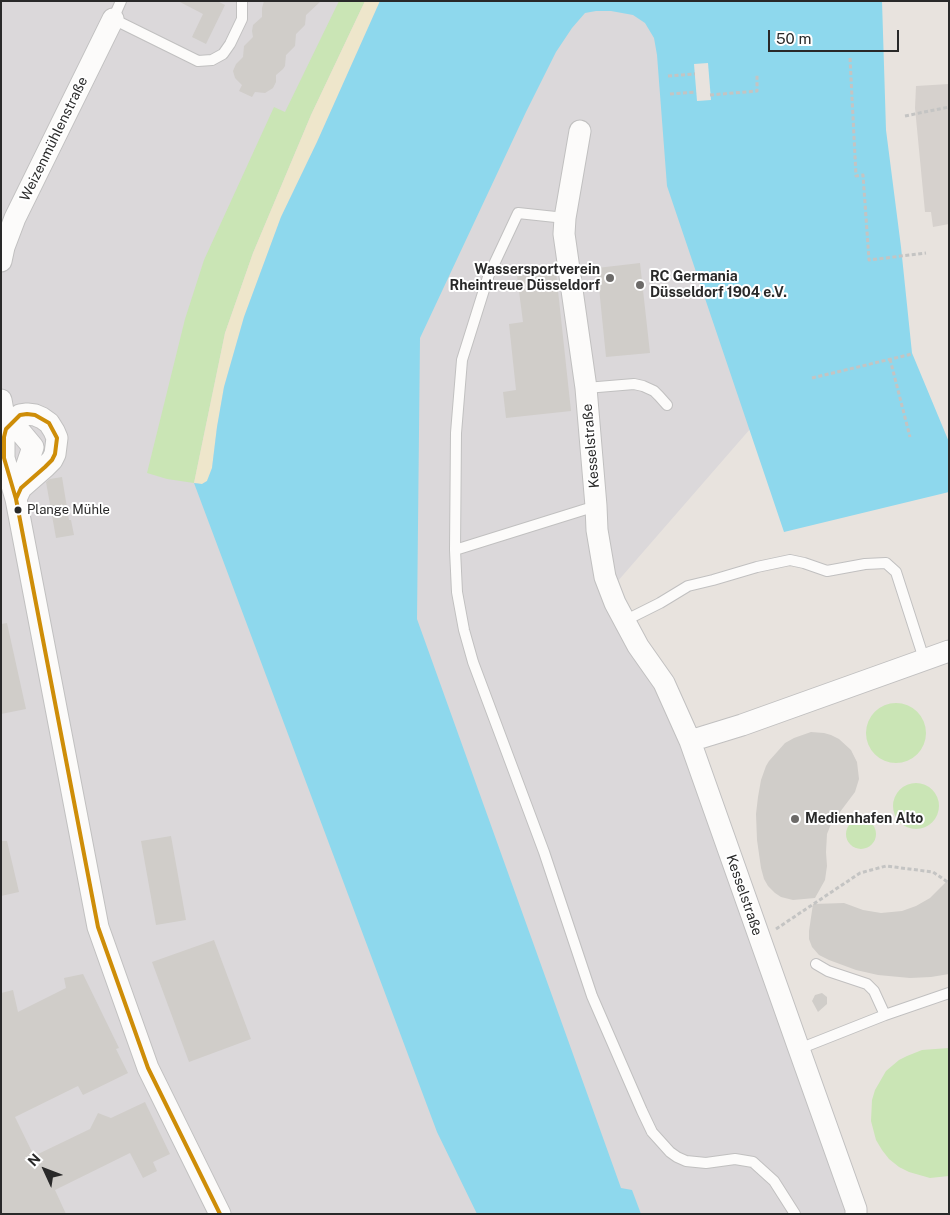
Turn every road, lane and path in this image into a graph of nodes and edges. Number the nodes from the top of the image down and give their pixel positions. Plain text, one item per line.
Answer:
1 (242, 1) edge
2 (117, 10) edge
3 (850, 58) dead end
4 (695, 74) dead end
5 (757, 75) dead end
6 (668, 76) dead end
7 (696, 92) dead end
8 (670, 94) dead end
9 (710, 95) dead end
10 (949, 107) edge
11 (905, 116) dead end
12 (580, 131) dead end
13 (565, 218) junction
14 (926, 252) dead end
15 (1, 261) edge
16 (912, 354) dead end
17 (890, 359) junction
18 (812, 378) dead end
19 (586, 388) junction
20 (1, 400) edge
21 (666, 405) dead end
22 (12, 422) junction
23 (910, 437) dead end
24 (16, 500) junction
25 (596, 506) junction
26 (456, 550) junction
27 (624, 621) junction
28 (949, 651) edge
29 (924, 659) junction
30 (690, 741) junction
31 (949, 883) edge
32 (760, 940) junction
33 (816, 964) dead end
34 (949, 993) edge
35 (884, 1015) junction
36 (798, 1049) junction
37 (220, 1214) edge
38 (795, 1214) edge
39 (856, 1214) edge

1 - 2 lane
2 - 15 street, Weizenmühlenstraße
3 - 14 path
4 - 6 path
5 - 9 path
7 - 8 path
10 - 11 path
12 - 13 street, Kesselstraße
13 - 19 street, Kesselstraße
13 - 26 lane
16 - 17 path
17 - 18 path
17 - 23 path
19 - 21 lane
19 - 25 street, Kesselstraße
20 - 22 street
22 - 24 street
22 - 24 street
24 - 37 street
25 - 26 lane
25 - 27 street, Kesselstraße
26 - 38 lane
27 - 29 lane
27 - 30 street, Kesselstraße
28 - 29 street
29 - 30 street
30 - 32 street, Kesselstraße
31 - 32 path
32 - 36 street, Kesselstraße
33 - 35 lane
34 - 35 lane
35 - 36 lane
36 - 39 street, Kesselstraße

